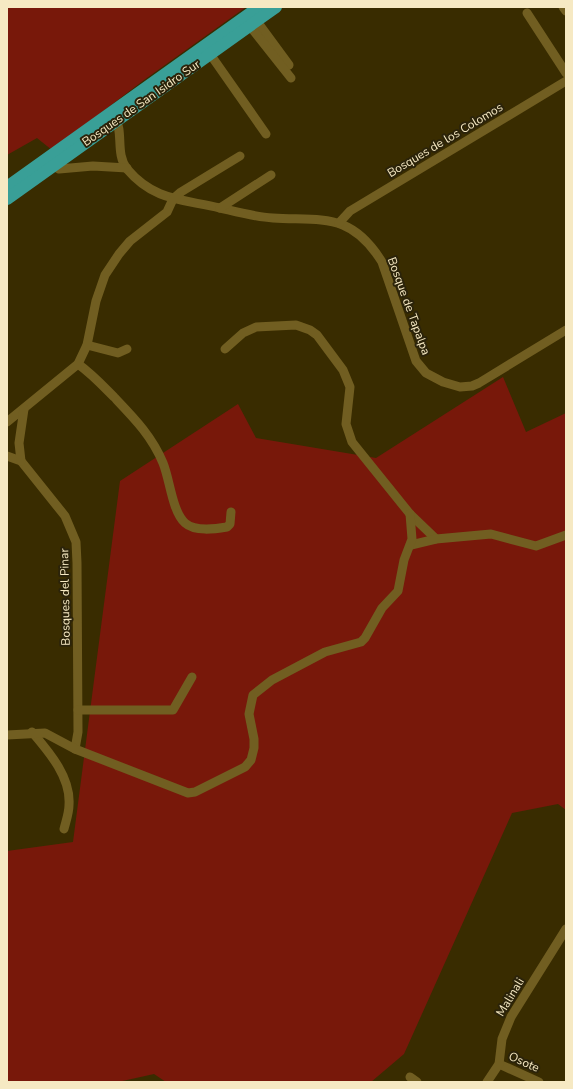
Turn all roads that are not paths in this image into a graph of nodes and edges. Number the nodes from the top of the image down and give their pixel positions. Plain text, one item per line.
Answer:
1 (276, 7) edge
2 (564, 7) edge
3 (566, 11) edge
4 (528, 13) dead end
5 (254, 16) edge
6 (210, 54) junction
7 (289, 64) dead end
8 (566, 73) edge
9 (291, 78) dead end
10 (566, 81) edge
11 (114, 116) junction
12 (266, 134) dead end
13 (240, 156) dead end
14 (49, 163) junction
15 (127, 168) junction
16 (271, 175) dead end
17 (7, 187) edge
18 (7, 200) edge
19 (173, 200) junction
20 (220, 208) junction
21 (339, 224) junction
22 (566, 330) edge
23 (87, 345) junction
24 (127, 349) dead end
25 (225, 349) dead end
26 (78, 364) junction
27 (24, 409) junction
28 (7, 422) edge
29 (7, 456) edge
30 (21, 461) junction
31 (231, 512) dead end
32 (410, 514) junction
33 (566, 535) edge
34 (436, 539) junction
35 (411, 545) junction
36 (192, 677) dead end
37 (78, 710) junction
38 (32, 732) junction
39 (7, 736) edge
40 (75, 749) junction
41 (64, 829) dead end
42 (566, 929) edge
43 (499, 1064) junction
44 (487, 1082) edge
45 (539, 1082) edge

1 - 5 main road, Bosques de San Isidro Sur
2 - 3 street
4 - 8 street
5 - 6 main road, Bosques de San Isidro Sur
5 - 7 street
5 - 9 street
5 - 11 main road, Bosques de San Isidro Sur
6 - 11 main road, Bosques de San Isidro Sur
6 - 12 street
10 - 21 street, Bosques de los Colomos
11 - 14 main road, Bosques de San Isidro Sur
11 - 15 street
13 - 19 street
14 - 15 street
14 - 17 main road, Bosques de San Isidro Sur
14 - 18 main road, Bosques de San Isidro Sur
15 - 19 street, Bosque de Tapalpa
16 - 20 street
19 - 20 street, Bosque de Tapalpa
19 - 23 street
20 - 21 street, Bosque de Tapalpa
21 - 22 street, Bosque de Tapalpa
23 - 24 street
23 - 26 street
25 - 32 street
26 - 27 street
26 - 31 street
27 - 28 street
27 - 30 street
29 - 30 street
30 - 37 street, Bosques del Pinar
32 - 34 street
32 - 35 street
33 - 34 street
34 - 35 street
35 - 40 street
36 - 37 street
37 - 40 street, Bosques del Pinar
38 - 39 street
38 - 40 street
38 - 41 street
42 - 43 street, Malinali
43 - 44 street, Malinali
43 - 45 street, Osote

